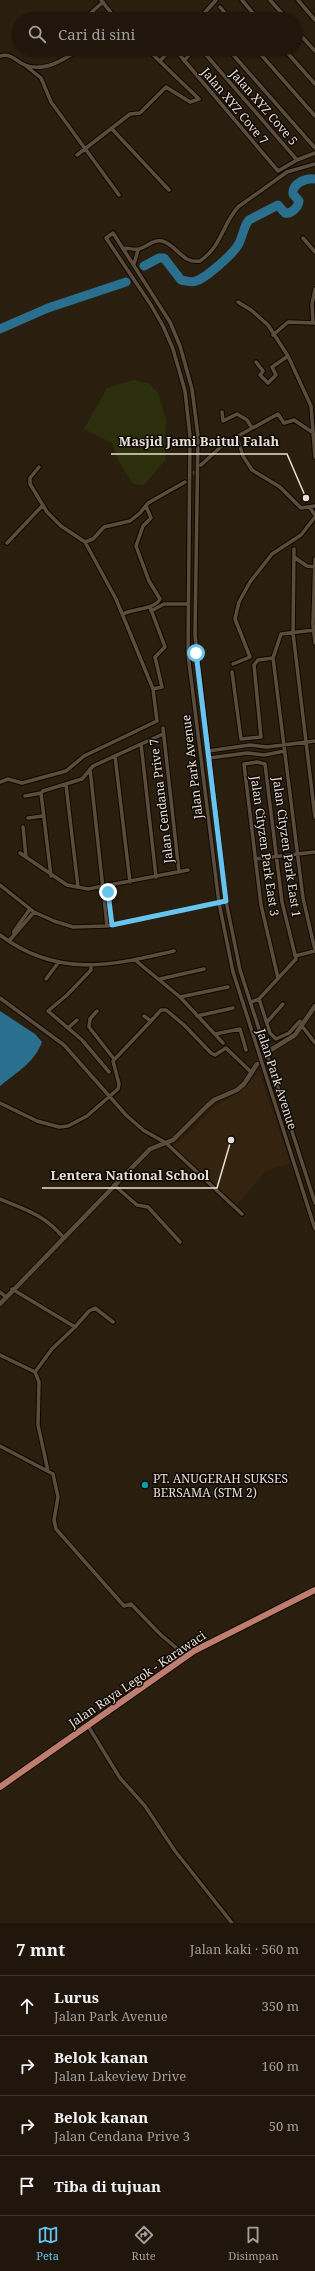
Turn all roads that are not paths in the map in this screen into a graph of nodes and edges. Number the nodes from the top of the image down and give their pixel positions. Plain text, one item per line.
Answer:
1 (216, 0) edge
2 (242, 0) edge
3 (270, 0) edge
4 (298, 0) edge
5 (102, 1) edge
6 (220, 7) dead end
7 (91, 12) edge
8 (111, 12) edge
9 (205, 12) edge
10 (224, 12) edge
11 (252, 12) edge
12 (281, 12) edge
13 (315, 20) edge
14 (303, 38) edge
15 (315, 51) edge
16 (0, 56) edge
17 (70, 56) edge
18 (155, 56) edge
19 (165, 56) edge
20 (181, 56) edge
21 (188, 56) edge
22 (206, 56) edge
23 (234, 56) edge
24 (262, 56) edge
25 (290, 56) edge
26 (184, 60) junction
27 (160, 61) junction
28 (26, 66) junction
29 (315, 84) edge
30 (315, 116) edge
31 (112, 129) junction
32 (315, 148) edge
33 (85, 150) junction
34 (315, 153) edge
35 (77, 155) dead end
36 (297, 160) junction
37 (315, 164) edge
38 (169, 190) dead end
39 (118, 195) dead end
40 (303, 238) dead end
41 (123, 248) junction
42 (138, 250) junction
43 (315, 252) edge
44 (134, 264) junction
45 (315, 290) edge
46 (238, 302) dead end
47 (314, 323) edge
48 (273, 335) junction
49 (288, 356) junction
50 (256, 362) dead end
51 (187, 369) junction
52 (180, 371) junction
53 (222, 412) dead end
54 (252, 428) junction
55 (312, 432) junction
56 (237, 437) junction
57 (315, 453) edge
58 (315, 457) edge
59 (201, 465) tunnel mouth
60 (39, 467) dead end
61 (185, 482) tunnel mouth
62 (42, 505) junction
63 (146, 506) junction
64 (315, 506) edge
65 (310, 508) junction
66 (315, 516) edge
67 (85, 542) junction
68 (7, 543) dead end
69 (294, 549) dead end
70 (294, 557) junction
71 (315, 559) edge
72 (314, 566) edge
73 (188, 573) junction
74 (196, 573) junction
75 (187, 604) junction
76 (150, 607) junction
77 (151, 611) junction
78 (123, 614) junction
79 (314, 630) edge
80 (293, 633) junction
81 (315, 643) edge
82 (273, 658) junction
83 (233, 664) dead end
84 (232, 672) dead end
85 (152, 689) junction
86 (203, 715) junction
87 (196, 716) junction
88 (163, 728) dead end
89 (163, 734) junction
90 (315, 741) edge
91 (306, 742) junction
92 (140, 744) junction
93 (285, 745) junction
94 (208, 751) junction
95 (285, 752) junction
96 (115, 756) junction
97 (209, 758) junction
98 (244, 764) joint
99 (90, 769) junction
100 (0, 782) edge
101 (66, 785) junction
102 (41, 793) junction
103 (25, 796) dead end
104 (43, 816) junction
105 (315, 817) edge
106 (28, 818) dead end
107 (23, 827) dead end
108 (315, 852) edge
109 (20, 853) dead end
110 (298, 854) junction
111 (276, 856) junction
112 (26, 858) junction
113 (255, 859) junction
114 (188, 870) dead end
115 (180, 872) junction
116 (51, 876) junction
117 (156, 877) junction
118 (130, 882) junction
119 (0, 885) edge
120 (78, 887) junction
121 (104, 887) junction
122 (226, 901) junction
123 (218, 903) junction
124 (30, 909) junction
125 (110, 909) junction
126 (105, 910) junction
127 (34, 912) junction
128 (22, 923) junction
129 (112, 925) junction
130 (107, 926) junction
131 (0, 935) edge
132 (9, 941) junction
133 (174, 951) dead end
134 (315, 951) edge
135 (295, 956) junction
136 (135, 960) junction
137 (58, 963) junction
138 (91, 966) junction
139 (204, 969) dead end
140 (240, 970) junction
141 (232, 972) junction
142 (278, 978) junction
143 (46, 979) dead end
144 (160, 979) junction
145 (228, 987) dead end
146 (180, 997) junction
147 (0, 998) edge
148 (259, 999) junction
149 (251, 1002) junction
150 (283, 1004) dead end
151 (233, 1008) dead end
152 (314, 1010) edge
153 (97, 1011) dead end
154 (144, 1016) dead end
155 (197, 1016) junction
156 (77, 1020) dead end
157 (151, 1021) junction
158 (300, 1021) dead end
159 (267, 1022) junction
160 (302, 1026) junction
161 (68, 1028) junction
162 (215, 1034) junction
163 (223, 1043) dead end
164 (315, 1043) edge
165 (246, 1050) dead end
166 (269, 1051) tunnel mouth
167 (114, 1058) junction
168 (257, 1064) tunnel mouth
169 (109, 1072) dead end
170 (252, 1073) junction
171 (110, 1098) junction
172 (0, 1103) edge
173 (166, 1143) junction
174 (114, 1185) junction
175 (0, 1200) edge
176 (315, 1203) edge
177 (242, 1214) dead end
178 (315, 1229) edge
179 (64, 1238) junction
180 (180, 1242) dead end
181 (12, 1289) junction
182 (0, 1292) edge
183 (6, 1297) junction
184 (0, 1304) edge
185 (113, 1322) dead end
186 (75, 1327) junction
187 (0, 1355) edge
188 (35, 1372) junction
189 (0, 1446) edge
190 (48, 1470) junction
191 (315, 1590) edge
192 (186, 1656) junction
193 (87, 1725) junction
194 (0, 1787) edge
195 (232, 1923) edge

1 - 9 street
2 - 11 street
3 - 12 street
4 - 13 street
5 - 7 street
5 - 8 street
6 - 10 street
14 - 15 street
16 - 28 street
17 - 28 street
18 - 27 street
19 - 27 street
20 - 26 street, Jalan XYZ Cove 7
21 - 26 street
22 - 36 street, Jalan XYZ Cove 5
23 - 32 street
24 - 30 street
25 - 29 street
26 - 36 street, Jalan XYZ Cove 7
27 - 31 street
28 - 33 street
31 - 33 street
31 - 38 street
33 - 35 street
33 - 39 street
34 - 36 street
37 - 42 street
40 - 43 street
41 - 42 street
41 - 44 street, Jalan Park Avenue
41 - 52 street, Jalan Park Avenue
42 - 44 street
44 - 51 street, Jalan Park Avenue
45 - 47 street
46 - 48 street
47 - 48 street
48 - 49 street
49 - 50 street
49 - 55 street
51 - 52 street
51 - 74 street, Jalan Park Avenue
52 - 73 street, Jalan Park Avenue
53 - 54 street
54 - 55 street
54 - 56 street
55 - 57 street
56 - 59 street
56 - 65 street
57 - 58 street
60 - 62 street
61 - 63 street
62 - 67 street
62 - 68 street
63 - 67 street
63 - 76 street
64 - 65 street
65 - 66 street
66 - 83 street
67 - 78 street
69 - 70 street
70 - 72 street
70 - 80 street
71 - 72 street
72 - 79 street
73 - 74 street
73 - 75 street, Jalan Park Avenue
74 - 86 street, Jalan Park Avenue
75 - 77 street
75 - 87 street, Jalan Park Avenue
76 - 77 street
76 - 78 street
77 - 85 street
78 - 85 street
79 - 80 street
79 - 81 street
80 - 82 street
80 - 91 street
82 - 84 street
82 - 93 street
85 - 100 street
86 - 87 street
86 - 94 street, Jalan Park Avenue
87 - 123 street, Jalan Park Avenue
88 - 89 street, Jalan Cendana Prive 7
89 - 92 street
89 - 115 street, Jalan Cendana Prive 7
90 - 91 street
91 - 93 street
91 - 105 street
92 - 96 street
92 - 117 street
93 - 94 street
93 - 95 street
94 - 97 street, Jalan Park Avenue
95 - 97 street
95 - 110 street
96 - 99 street
96 - 118 street
97 - 122 street, Jalan Park Avenue
98 - 111 street, Jalan Cityzen Park East 1
98 - 113 street, Jalan Cityzen Park East 3
99 - 101 street
99 - 121 street
101 - 102 street
101 - 120 street
102 - 103 street
102 - 104 street
104 - 106 street
104 - 116 street
107 - 112 street
108 - 110 street
109 - 112 street
110 - 111 street
110 - 134 street
111 - 113 street
111 - 135 street, Jalan Cityzen Park East 1
112 - 116 street
113 - 142 street, Jalan Cityzen Park East 3
114 - 115 street
115 - 117 street
116 - 120 street
117 - 118 street
118 - 121 street
119 - 124 street
120 - 121 street
121 - 125 street
121 - 126 street
122 - 123 street
122 - 140 street, Jalan Park Avenue
123 - 129 street
123 - 141 street, Jalan Park Avenue
124 - 127 street
124 - 128 street
125 - 126 street
125 - 129 street
126 - 130 street
127 - 128 street
127 - 130 street
128 - 132 street
129 - 130 street
131 - 132 street
132 - 137 street
133 - 136 street
134 - 135 street
135 - 142 street
136 - 138 street
136 - 144 street
137 - 138 street
137 - 143 street
138 - 161 street
139 - 144 street
140 - 141 street
140 - 149 street, Jalan Park Avenue
141 - 178 street, Jalan Park Avenue
142 - 148 street
144 - 146 street
145 - 146 street
146 - 155 street
147 - 171 street
148 - 149 street
148 - 159 street
149 - 176 street, Jalan Park Avenue
150 - 159 street
151 - 155 street
152 - 160 street
153 - 167 street
154 - 157 street
155 - 162 street
156 - 161 street
157 - 167 street
157 - 170 street
158 - 159 street
160 - 164 street
160 - 166 street
161 - 169 street
162 - 163 street
162 - 165 street
167 - 171 street
168 - 170 street
170 - 173 street
171 - 172 street
171 - 173 street
173 - 174 street
173 - 177 street
174 - 179 street
174 - 180 street
175 - 179 street
179 - 181 street
181 - 183 street
181 - 186 street
182 - 183 street
183 - 184 street
185 - 186 street
186 - 188 street
187 - 188 street
188 - 190 street
189 - 190 street
190 - 192 street
191 - 192 main road, Jalan Raya Legok - Karawaci
192 - 193 main road, Jalan Raya Legok - Karawaci
193 - 194 main road, Jalan Raya Legok - Karawaci
193 - 195 street

